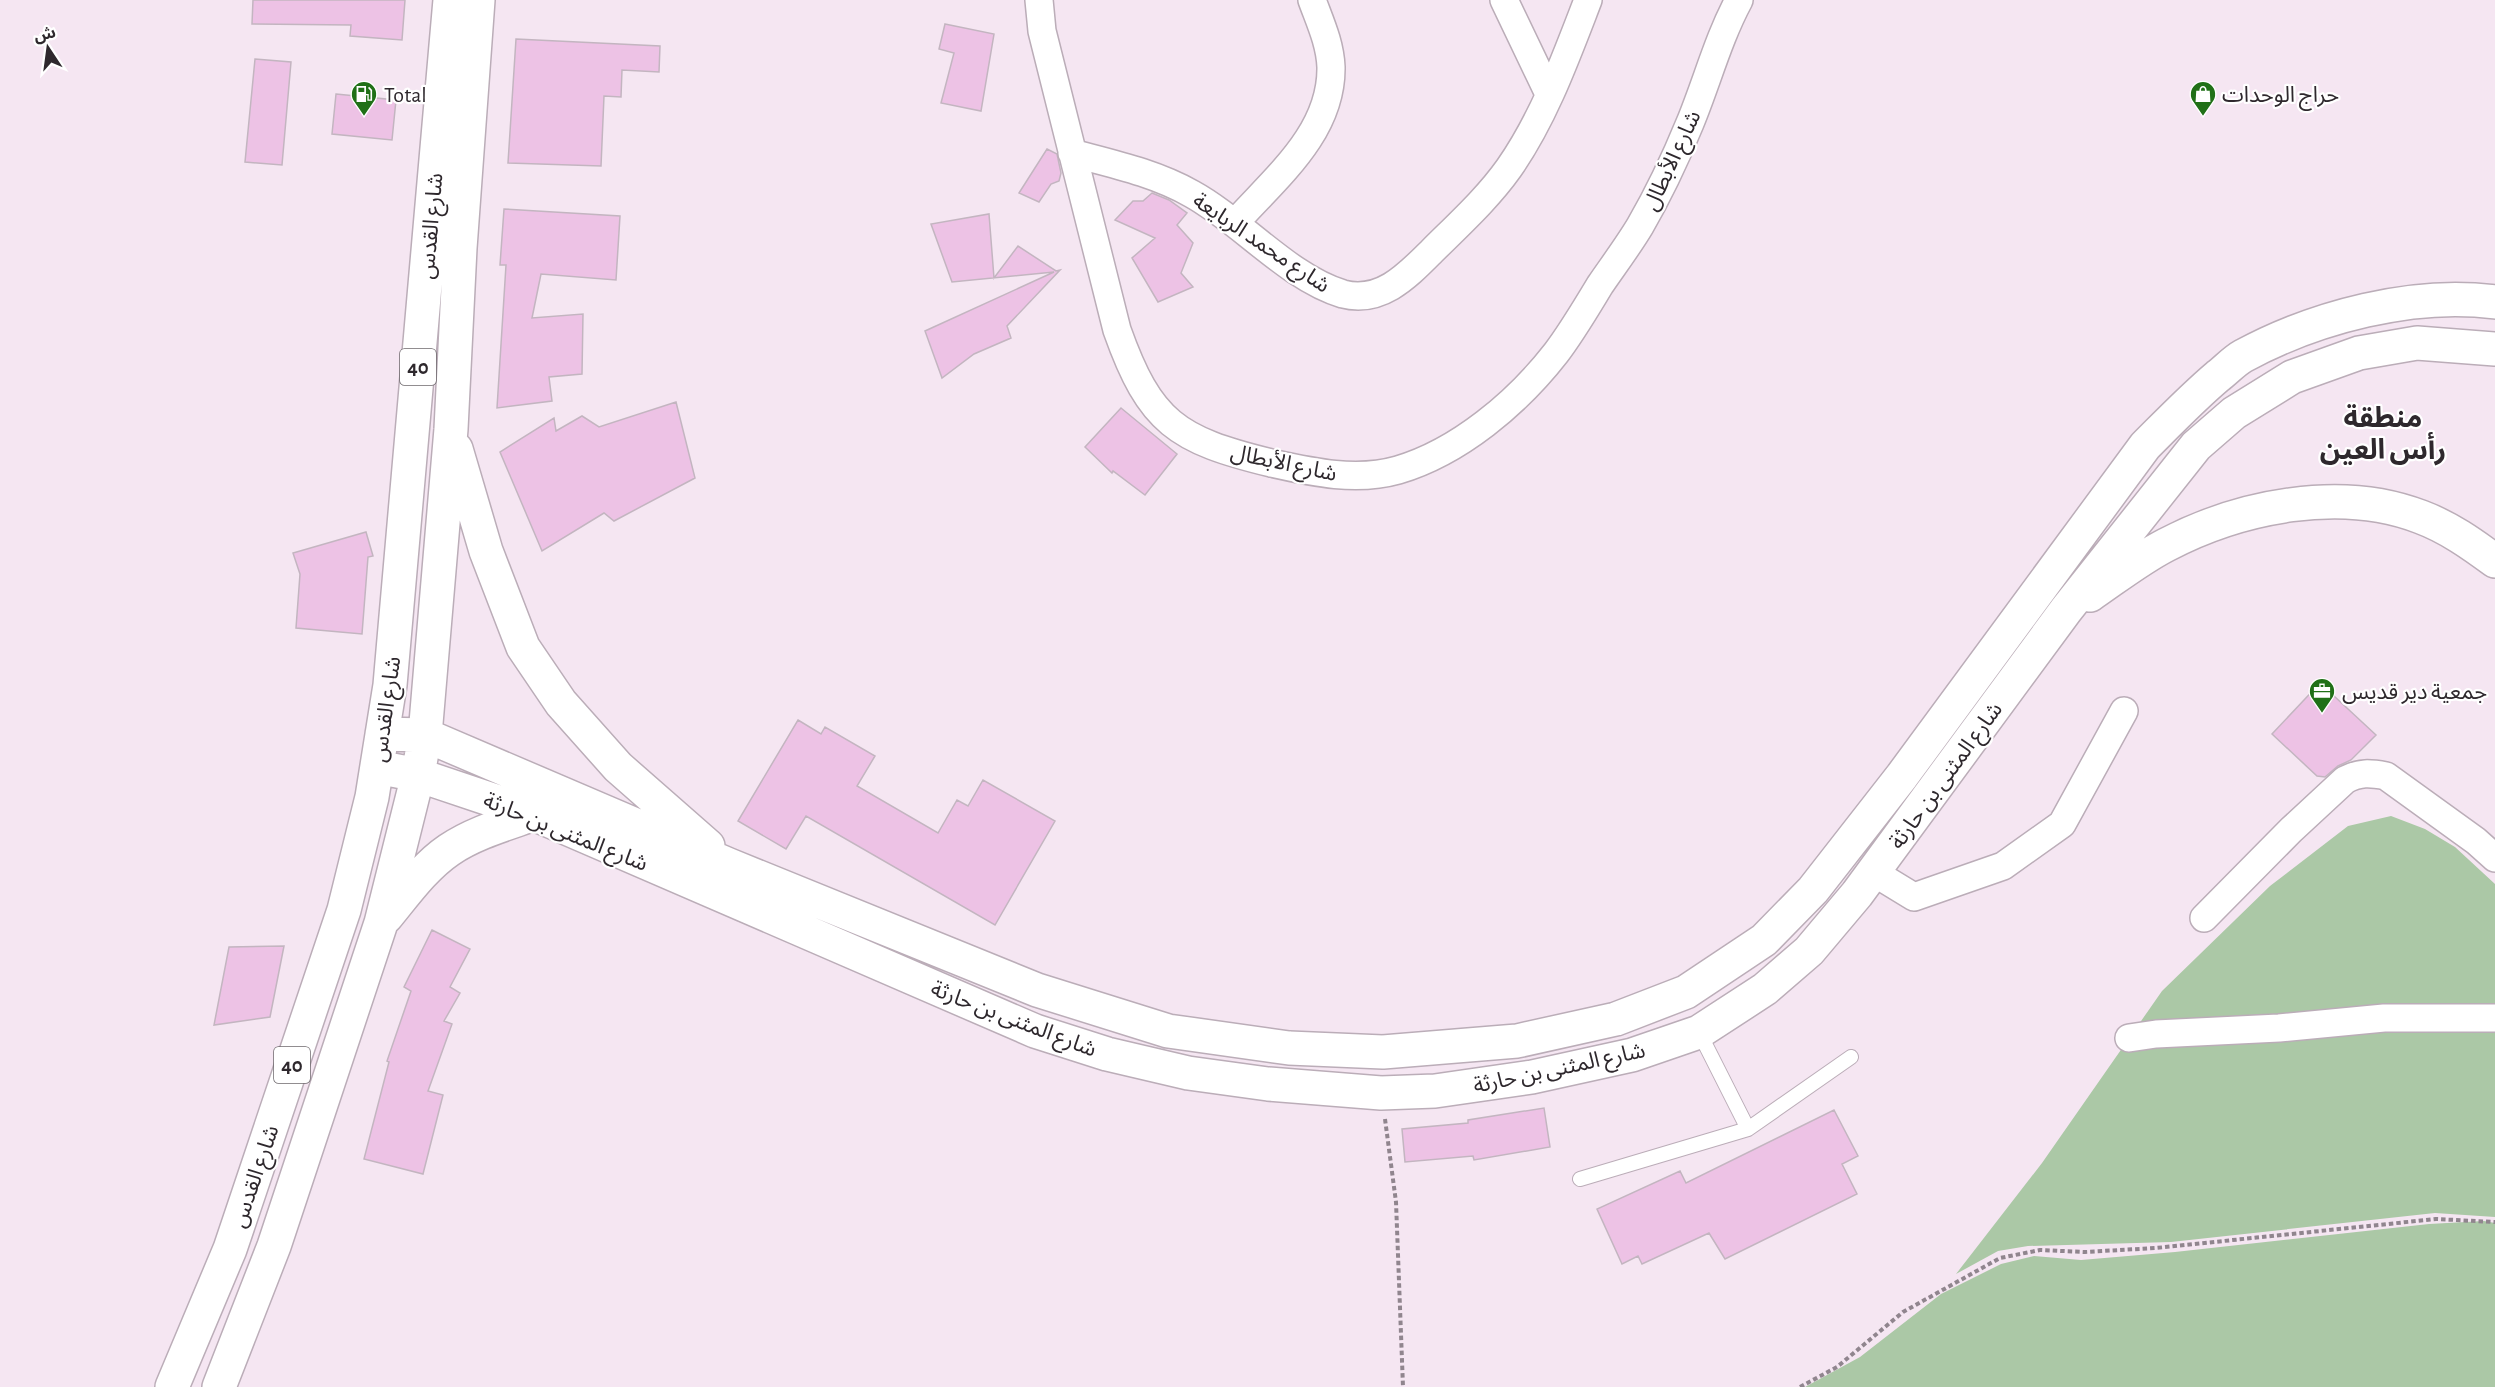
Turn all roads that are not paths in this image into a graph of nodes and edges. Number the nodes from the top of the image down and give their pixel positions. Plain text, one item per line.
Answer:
1 (450, 0) edge
2 (478, 0) edge
3 (1039, 0) edge
4 (1312, 0) edge
5 (1504, 0) edge
6 (1588, 0) edge
7 (1739, 0) edge
8 (1549, 94) junction
9 (1072, 153) junction
10 (1234, 224) junction
11 (2495, 302) edge
12 (2495, 349) edge
13 (451, 429) junction
14 (2495, 561) edge
15 (2066, 610) junction
16 (2124, 711) dead end
17 (382, 734) junction
18 (425, 735) junction
19 (377, 767) junction
20 (418, 775) junction
21 (534, 814) junction
22 (2495, 858) edge
23 (729, 865) junction
24 (1873, 873) junction
25 (2204, 918) dead end
26 (381, 923) junction
27 (2495, 1018) edge
28 (1699, 1032) junction
29 (2129, 1038) dead end
30 (1851, 1057) dead end
31 (1748, 1129) junction
32 (1580, 1179) dead end
33 (172, 1387) edge
34 (219, 1387) edge

1 - 17 highway, شارع القدس / 40
2 - 13 highway, شارع القدس / 40
3 - 9 street, شارع الأبطال
4 - 10 street
5 - 8 street
6 - 8 street, شارع محمد الربايعة
7 - 9 street, شارع الأبطال
8 - 10 street, شارع محمد الربايعة
9 - 10 street, شارع محمد الربايعة
11 - 23 highway, شارع المثنى بن حارثة
12 - 15 highway, شارع المثنى بن حارثة
13 - 18 highway, شارع القدس / 40
13 - 23 highway
14 - 15 highway
15 - 24 highway, شارع المثنى بن حارثة
16 - 24 street
17 - 18 highway, شارع المثنى بن حارثة
17 - 19 highway, شارع القدس / 40
18 - 20 highway, شارع القدس / 40
18 - 23 highway, شارع المثنى بن حارثة
19 - 20 highway, شارع المثنى بن حارثة
19 - 33 highway, شارع القدس / 40
20 - 21 highway, شارع المثنى بن حارثة
20 - 26 highway, شارع القدس / 40
21 - 26 highway
21 - 28 highway, شارع المثنى بن حارثة
22 - 25 street
24 - 28 highway, شارع المثنى بن حارثة
26 - 34 highway, شارع القدس / 40
27 - 29 street
28 - 31 lane
30 - 31 lane
31 - 32 lane

